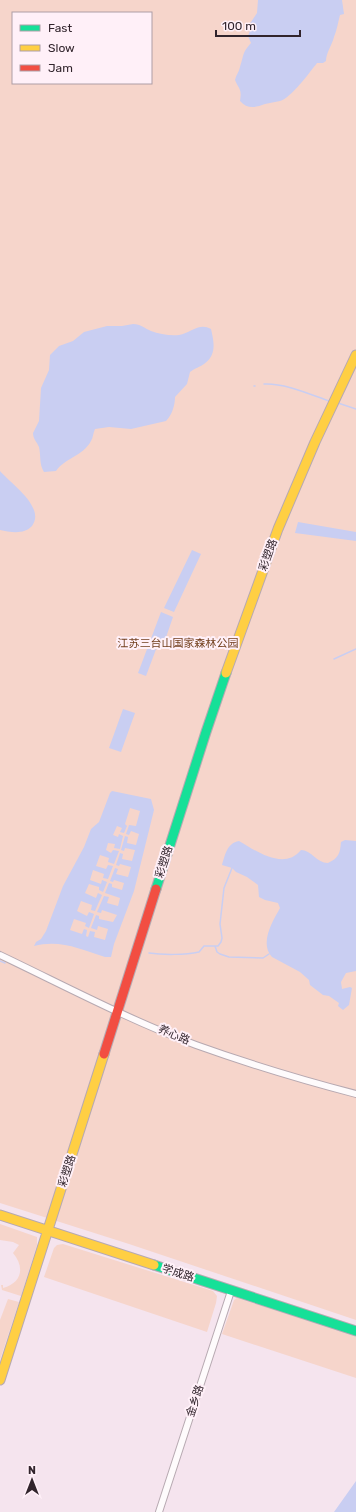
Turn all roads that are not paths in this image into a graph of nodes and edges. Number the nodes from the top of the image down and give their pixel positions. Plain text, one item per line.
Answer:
1 (356, 355) edge
2 (0, 955) edge
3 (118, 1011) junction
4 (356, 1094) edge
5 (0, 1215) edge
6 (48, 1231) junction
7 (231, 1291) junction
8 (356, 1331) edge
9 (0, 1380) edge
10 (160, 1512) edge

1 - 3 street, 彩塑路
2 - 3 street, 养心路
3 - 4 street, 养心路
3 - 6 street, 彩塑路
5 - 6 street, 学成路
6 - 7 street, 学成路
6 - 9 street, 彩塑路
7 - 8 street, 学成路
7 - 10 street, 金乡路

